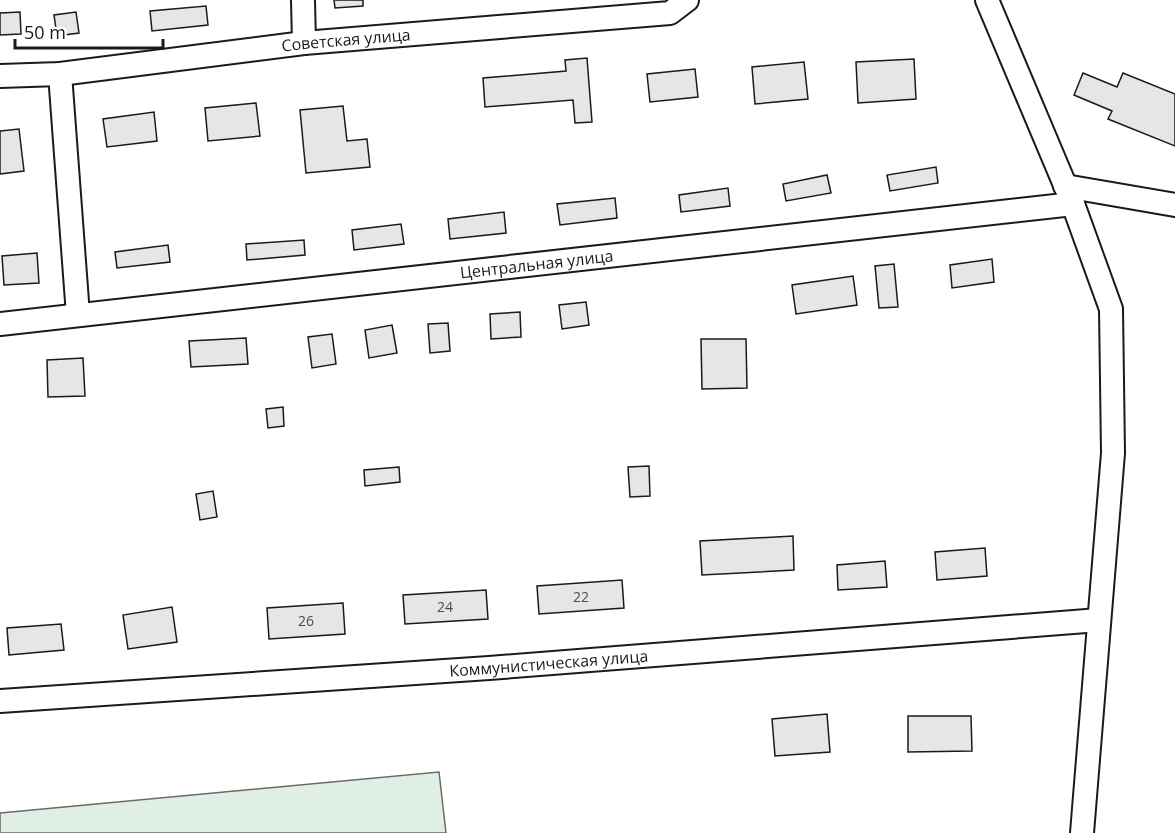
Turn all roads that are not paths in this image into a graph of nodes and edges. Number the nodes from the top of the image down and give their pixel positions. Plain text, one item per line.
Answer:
1 (303, 0) edge
2 (687, 0) edge
3 (987, 0) edge
4 (303, 44) junction
5 (60, 74) junction
6 (0, 76) edge
7 (1069, 195) junction
8 (1175, 205) edge
9 (78, 315) junction
10 (0, 324) edge
11 (1100, 620) junction
12 (0, 701) edge
13 (1082, 833) edge

1 - 4 street
2 - 4 street, Советская улица
3 - 7 street
4 - 5 street, Советская улица
5 - 6 street, Советская улица
5 - 9 street
7 - 8 street, Центральная улица
7 - 9 street, Центральная улица
7 - 11 street
9 - 10 street, Центральная улица
11 - 12 street, Коммунистическая улица
11 - 13 street

